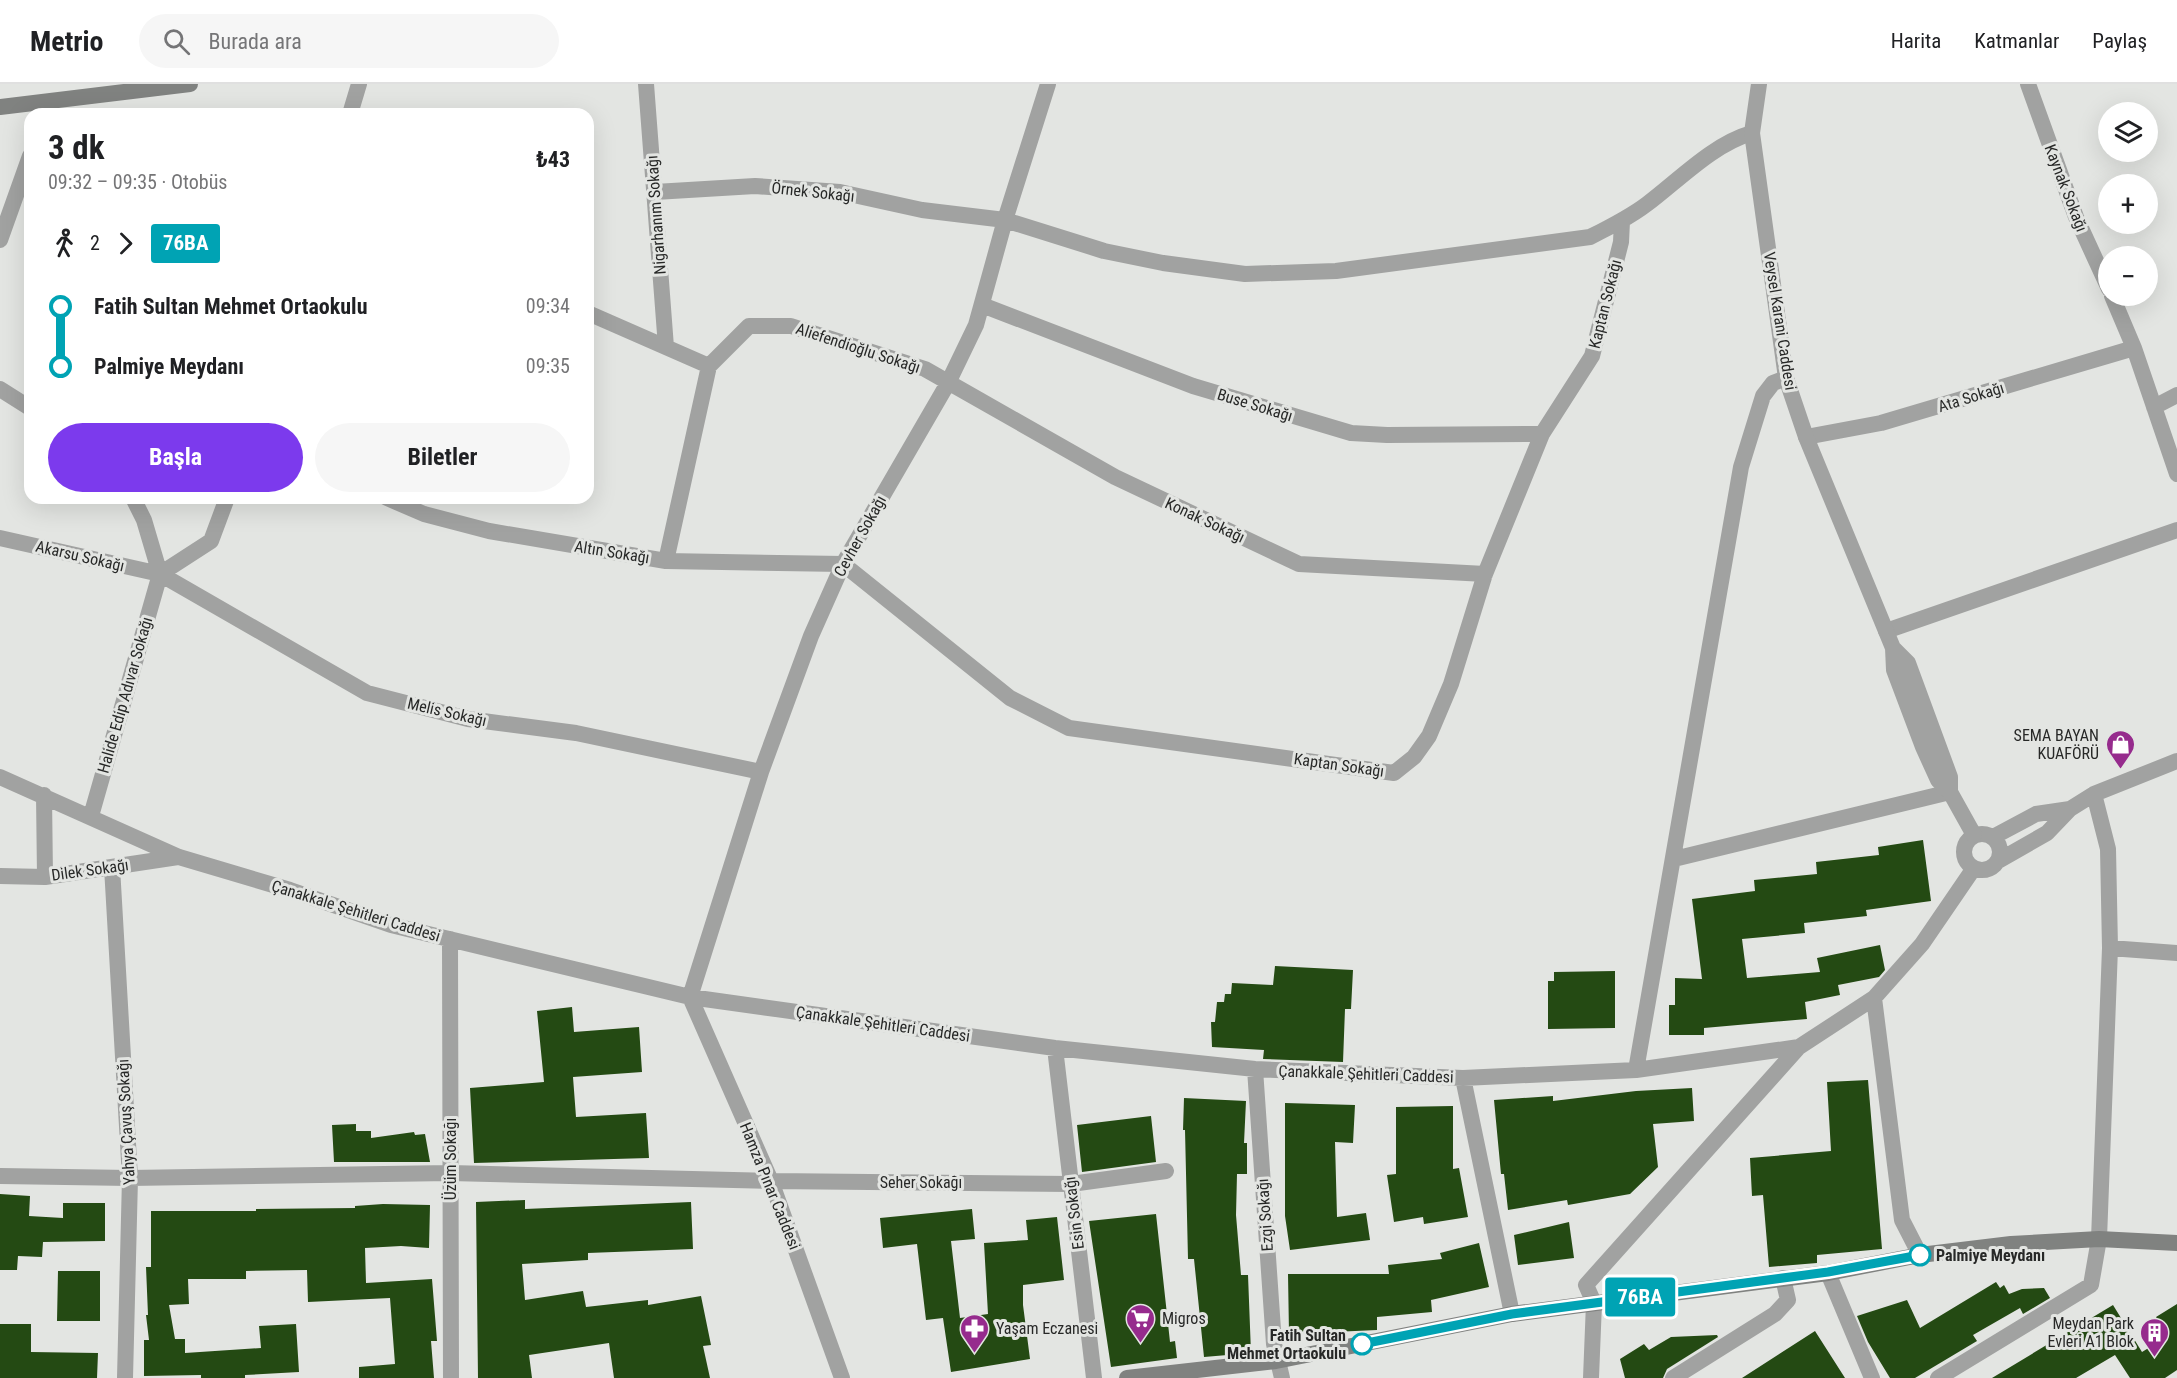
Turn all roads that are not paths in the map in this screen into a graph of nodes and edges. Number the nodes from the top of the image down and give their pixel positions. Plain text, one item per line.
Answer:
1 (190, 84) edge
2 (359, 84) edge
3 (646, 84) edge
4 (1048, 84) edge
5 (1759, 84) edge
6 (2028, 84) edge
7 (0, 107) edge
8 (47, 107) edge
9 (352, 108) edge
10 (1752, 133) junction
11 (24, 173) edge
12 (655, 192) junction
13 (1005, 220) junction
14 (1622, 221) junction
15 (0, 240) edge
16 (2098, 266) edge
17 (982, 305) junction
18 (2116, 306) edge
19 (594, 316) edge
20 (666, 347) junction
21 (2134, 348) junction
22 (709, 366) junction
23 (1786, 378) junction
24 (948, 383) junction
25 (0, 389) edge
26 (2177, 395) edge
27 (24, 404) edge
28 (2154, 407) junction
29 (1542, 434) junction
30 (1806, 437) junction
31 (2177, 474) edge
32 (135, 504) edge
33 (225, 504) edge
34 (401, 504) edge
35 (2177, 530) edge
36 (0, 538) edge
37 (666, 561) junction
38 (843, 564) junction
39 (160, 574) junction
40 (1485, 574) junction
41 (1886, 631) junction
42 (2177, 761) edge
43 (761, 772) junction
44 (0, 777) edge
45 (1950, 792) junction
46 (2094, 794) junction
47 (44, 795) junction
48 (2070, 809) junction
49 (91, 816) junction
50 (1974, 835) junction
51 (1993, 837) junction
52 (179, 857) junction
53 (1674, 859) junction
54 (1998, 861) junction
55 (112, 867) junction
56 (1974, 868) junction
57 (0, 876) edge
58 (45, 877) junction
59 (450, 939) junction
60 (2110, 948) junction
61 (2177, 953) edge
62 (690, 997) junction
63 (1874, 998) junction
64 (1799, 1047) junction
65 (1055, 1048) junction
66 (1256, 1069) junction
67 (1636, 1070) junction
68 (1463, 1078) junction
69 (1166, 1171) dead end
70 (450, 1173) junction
71 (0, 1176) edge
72 (130, 1178) junction
73 (771, 1181) junction
74 (1071, 1184) junction
75 (2099, 1239) junction
76 (2158, 1243) junction
77 (2177, 1243) edge
78 (2177, 1252) edge
79 (1920, 1255) junction
80 (1828, 1272) junction
81 (1783, 1278) junction
82 (1594, 1303) junction
83 (1512, 1314) junction
84 (1276, 1361) junction
85 (125, 1378) edge
86 (451, 1378) edge
87 (842, 1378) edge
88 (1094, 1378) edge
89 (1127, 1378) edge
90 (1282, 1378) edge
91 (1591, 1378) edge
92 (1673, 1378) edge
93 (1872, 1378) edge
94 (1938, 1378) edge

1 - 8 main road
2 - 9 street
3 - 12 street, Nigarhanım Sokağı
4 - 13 street, Cevher Sokağı
5 - 10 street, Veysel Karani Caddesi
6 - 16 street, Kaynak Sokağı
7 - 8 main road
10 - 14 street, Örnek Sokağı
10 - 23 street, Veysel Karani Caddesi
11 - 15 street
12 - 13 street, Örnek Sokağı
12 - 20 street, Nigarhanım Sokağı
13 - 14 street, Örnek Sokağı
13 - 17 street, Cevher Sokağı
14 - 29 street, Kaptan Sokağı
17 - 24 street, Cevher Sokağı
17 - 29 street, Buse Sokağı
18 - 21 street
19 - 20 street
20 - 22 street
21 - 28 street
21 - 30 street, Ata Sokağı
22 - 24 street, Aliefendioğlu Sokağı
22 - 37 street
23 - 30 street, Veysel Karani Caddesi
23 - 53 street
24 - 38 street, Cevher Sokağı
24 - 40 street, Konak Sokağı
25 - 27 street
26 - 28 street
28 - 31 street
29 - 40 street, Kaptan Sokağı
30 - 41 street, Veysel Karani Caddesi
32 - 39 street
33 - 39 street
34 - 37 street, Altın Sokağı
35 - 41 street
36 - 39 street, Akarsu Sokağı
37 - 38 street, Altın Sokağı
38 - 40 street, Kaptan Sokağı
38 - 43 street, Cevher Sokağı
39 - 43 street, Melis Sokağı
39 - 49 street, Halide Edip Adıvar Sokağı
41 - 45 street, Veysel Karani Caddesi
42 - 46 street
43 - 62 street, Cevher Sokağı
44 - 47 street, Çanakkale Şehitleri Caddesi
45 - 50 street, Veysel Karani Caddesi
45 - 53 street
46 - 48 street
46 - 60 street
47 - 49 street, Çanakkale Şehitleri Caddesi
47 - 58 street
48 - 51 street
48 - 54 street
49 - 52 street, Çanakkale Şehitleri Caddesi
50 - 51 street
50 - 56 street
51 - 54 street
52 - 55 street, Dilek Sokağı
52 - 59 street, Çanakkale Şehitleri Caddesi
53 - 67 street
54 - 56 street
55 - 58 street, Dilek Sokağı
55 - 72 street, Yahya Çavuş Sokağı
56 - 63 street
57 - 58 street, Dilek Sokağı
59 - 62 street, Çanakkale Şehitleri Caddesi
59 - 70 street, Üzüm Sokağı
60 - 61 street
60 - 75 street
62 - 65 street, Çanakkale Şehitleri Caddesi
62 - 73 street, Hamza Pınar Caddesi
63 - 64 street
63 - 79 street
64 - 67 street, Çanakkale Şehitleri Caddesi
64 - 82 street
65 - 66 street, Çanakkale Şehitleri Caddesi
65 - 74 street, Esin Sokağı
66 - 68 street, Çanakkale Şehitleri Caddesi
66 - 84 street, Ezgi Sokağı
67 - 68 street, Çanakkale Şehitleri Caddesi
68 - 83 street
69 - 74 street, Seher Sokağı
70 - 72 street, Seher Sokağı
70 - 73 street, Seher Sokağı
70 - 86 street, Üzüm Sokağı
71 - 72 street, Seher Sokağı
72 - 85 street, Yahya Çavuş Sokağı
73 - 74 street, Seher Sokağı
73 - 87 street, Hamza Pınar Caddesi
74 - 88 street, Esin Sokağı
75 - 76 main road
75 - 79 main road
75 - 94 street
76 - 77 main road
76 - 78 main road
79 - 80 main road
80 - 81 main road
80 - 93 street
81 - 82 main road
81 - 92 street
82 - 83 main road
82 - 91 street
83 - 84 main road
84 - 89 main road
84 - 90 street, Ezgi Sokağı

